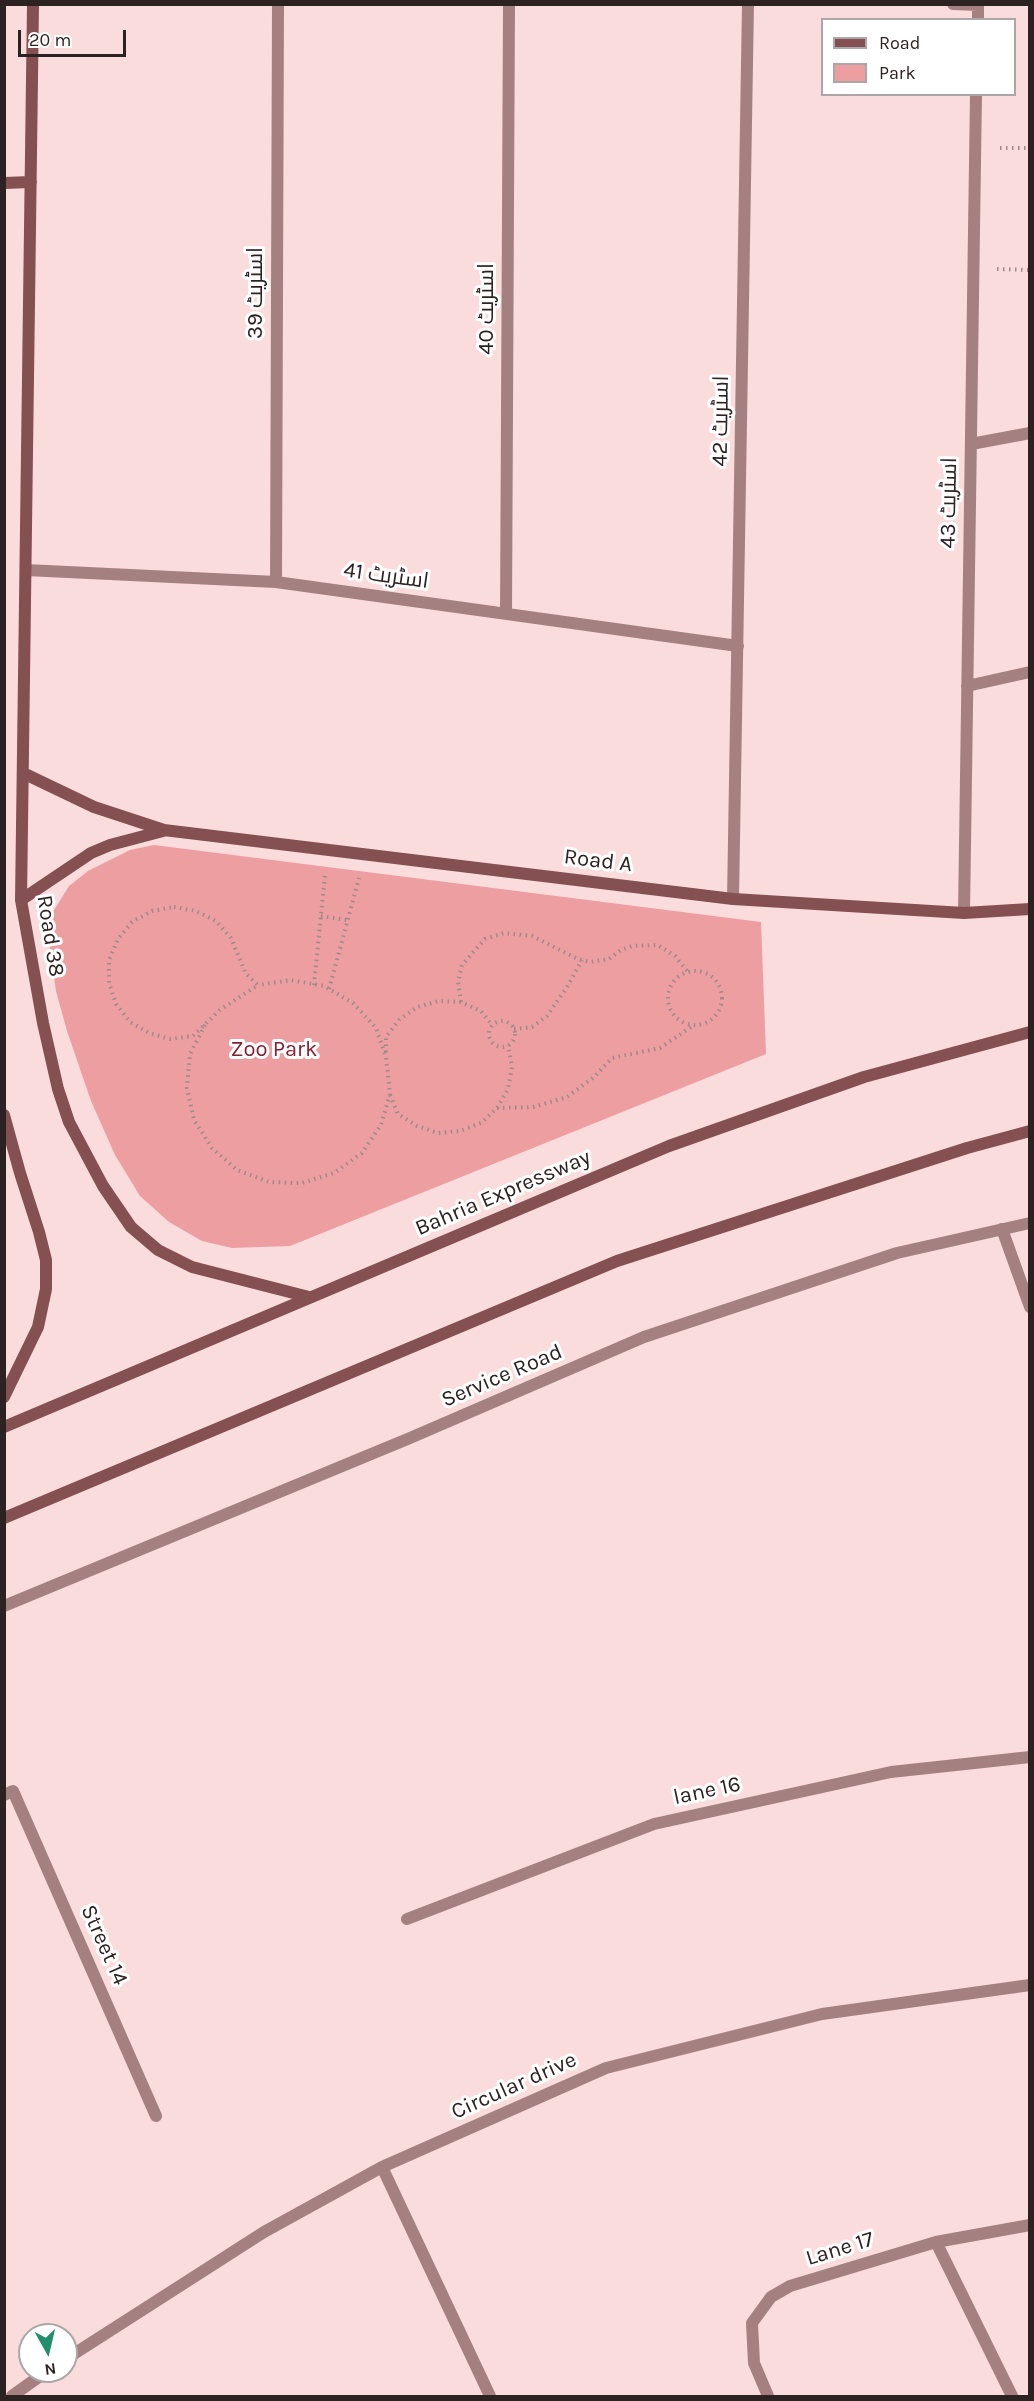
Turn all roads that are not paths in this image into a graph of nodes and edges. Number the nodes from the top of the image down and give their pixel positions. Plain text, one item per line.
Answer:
1 (33, 4) edge
2 (278, 4) edge
3 (509, 4) edge
4 (748, 4) edge
5 (953, 4) edge
6 (978, 5) edge
7 (976, 96) edge
8 (31, 182) junction
9 (4, 183) edge
10 (1029, 434) edge
11 (971, 444) junction
12 (26, 570) junction
13 (276, 582) junction
14 (506, 613) junction
15 (738, 646) junction
16 (1029, 672) edge
17 (967, 686) junction
18 (23, 773) junction
19 (164, 830) junction
20 (733, 899) junction
21 (21, 900) junction
22 (1029, 909) edge
23 (964, 913) junction
24 (1029, 1032) edge
25 (4, 1115) edge
26 (1029, 1131) edge
27 (1029, 1223) edge
28 (1002, 1229) junction
29 (309, 1297) junction
30 (1029, 1307) edge
31 (4, 1397) edge
32 (4, 1427) edge
33 (4, 1518) edge
34 (4, 1606) edge
35 (1029, 1758) edge
36 (9, 1793) edge
37 (407, 1919) dead end
38 (1029, 1985) edge
39 (156, 2116) dead end
40 (382, 2167) junction
41 (1029, 2225) edge
42 (936, 2242) junction
43 (78, 2351) edge
44 (31, 2383) edge
45 (486, 2395) edge
46 (12, 2397) edge
47 (768, 2397) edge
48 (1012, 2397) edge

1 - 8 main road, Road 38
2 - 13 street, اسٹریٹ 39
3 - 14 street, اسٹریٹ 40
4 - 15 street, اسٹریٹ 42
5 - 6 street
7 - 11 street, اسٹریٹ 43
8 - 9 main road
8 - 12 main road, Road 38
10 - 11 street
11 - 17 street, اسٹریٹ 43
12 - 13 street, اسٹریٹ 41
12 - 18 main road, Road 38
13 - 14 street, اسٹریٹ 41
14 - 15 street, اسٹریٹ 41
15 - 20 street, اسٹریٹ 42
16 - 17 street
17 - 23 street, اسٹریٹ 43
18 - 19 main road
18 - 21 main road, Road 38
19 - 20 main road, Road A
19 - 21 main road
20 - 23 main road, Road A
21 - 29 main road, Road 38
22 - 23 main road, Road A
24 - 29 main road, Bahria Expressway
25 - 31 main road
26 - 33 main road
27 - 28 street, Service Road
28 - 30 street
28 - 34 street, Service Road
29 - 32 main road, Bahria Expressway
35 - 37 street, lane 16
36 - 39 street, Street 14
38 - 40 street, Circular drive
40 - 43 street, Circular drive
40 - 45 street
41 - 42 street, Lane 17
42 - 47 street, Lane 17
42 - 48 street
44 - 46 street

